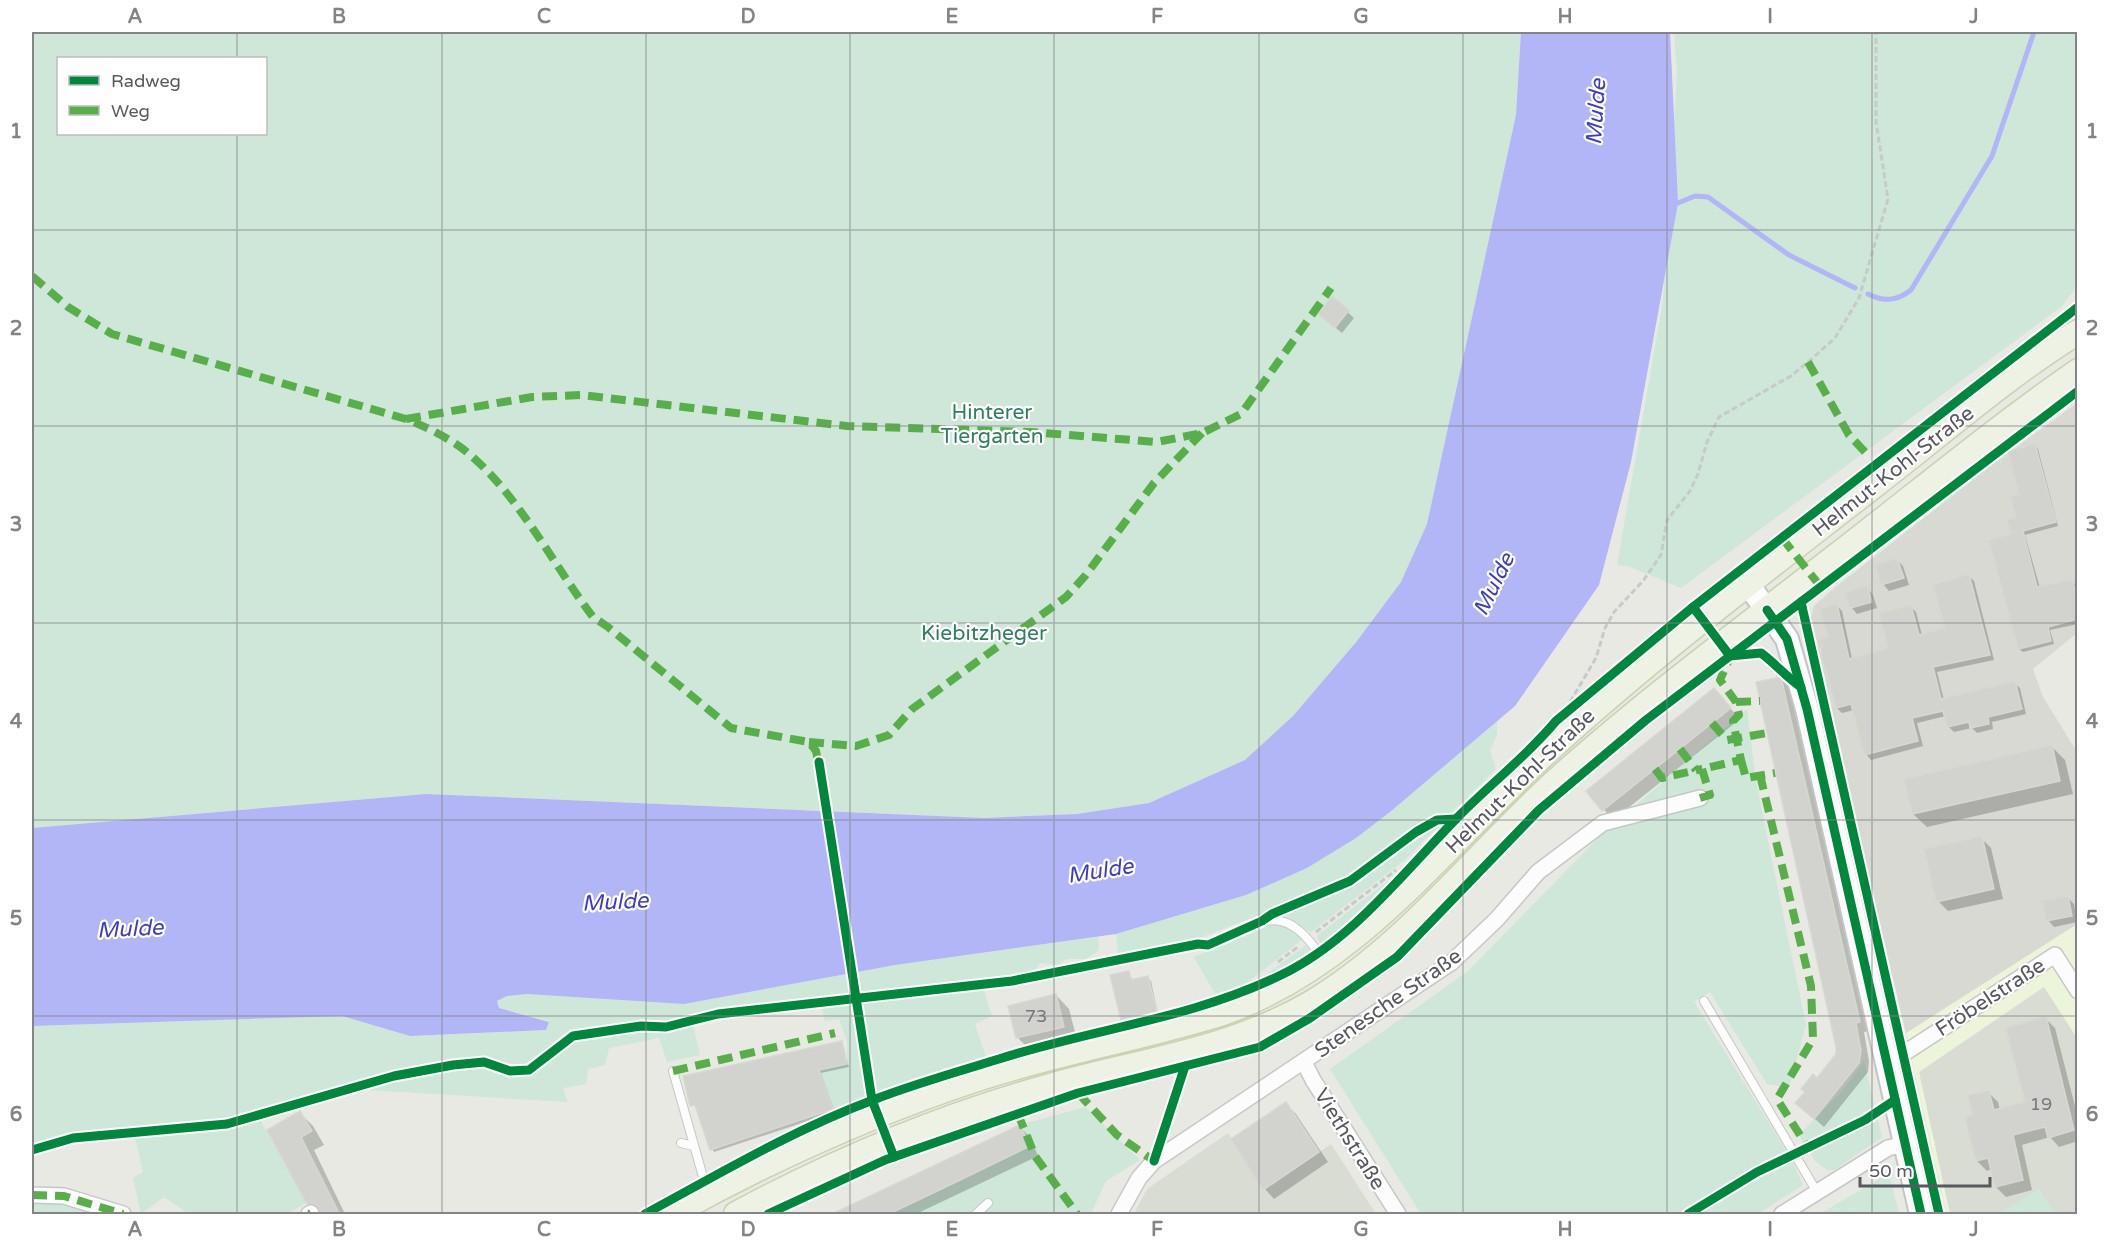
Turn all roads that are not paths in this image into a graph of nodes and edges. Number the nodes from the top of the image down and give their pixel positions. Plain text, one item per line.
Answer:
1 (2078, 332) edge
2 (2078, 371) edge
3 (1748, 584) junction
4 (1767, 610) junction
5 (1700, 798) dead end
6 (1208, 945) road end
7 (1324, 961) junction
8 (2078, 991) edge
9 (1704, 1001) dead end
10 (1887, 1057) junction
11 (1304, 1062) junction
12 (673, 1071) dead end
13 (681, 1143) dead end
14 (1905, 1144) junction
15 (693, 1146) junction
16 (1817, 1192) junction
17 (709, 1194) junction
18 (32, 1195) edge
19 (988, 1203) dead end
20 (123, 1215) edge
21 (672, 1215) edge
22 (736, 1215) edge
23 (976, 1215) edge
24 (1119, 1215) edge
25 (1398, 1215) edge
26 (1782, 1215) edge
27 (1921, 1215) edge

1 - 3 main road, Helmut-Kohl-Straße
2 - 4 main road, Helmut-Kohl-Straße
3 - 4 street
3 - 7 main road, Helmut-Kohl-Straße
4 - 10 street
4 - 22 main road, Helmut-Kohl-Straße
5 - 11 street, Stenesche Straße
6 - 7 lane
7 - 17 main road, Helmut-Kohl-Straße
8 - 10 street, Fröbelstraße
9 - 16 lane
10 - 14 street
11 - 24 street, Stenesche Straße
11 - 25 street, Viethstraße
12 - 15 lane
13 - 15 lane
14 - 16 street
14 - 27 street
15 - 17 lane
16 - 26 street
17 - 21 main road, Helmut-Kohl-Straße
18 - 20 street
19 - 23 lane

